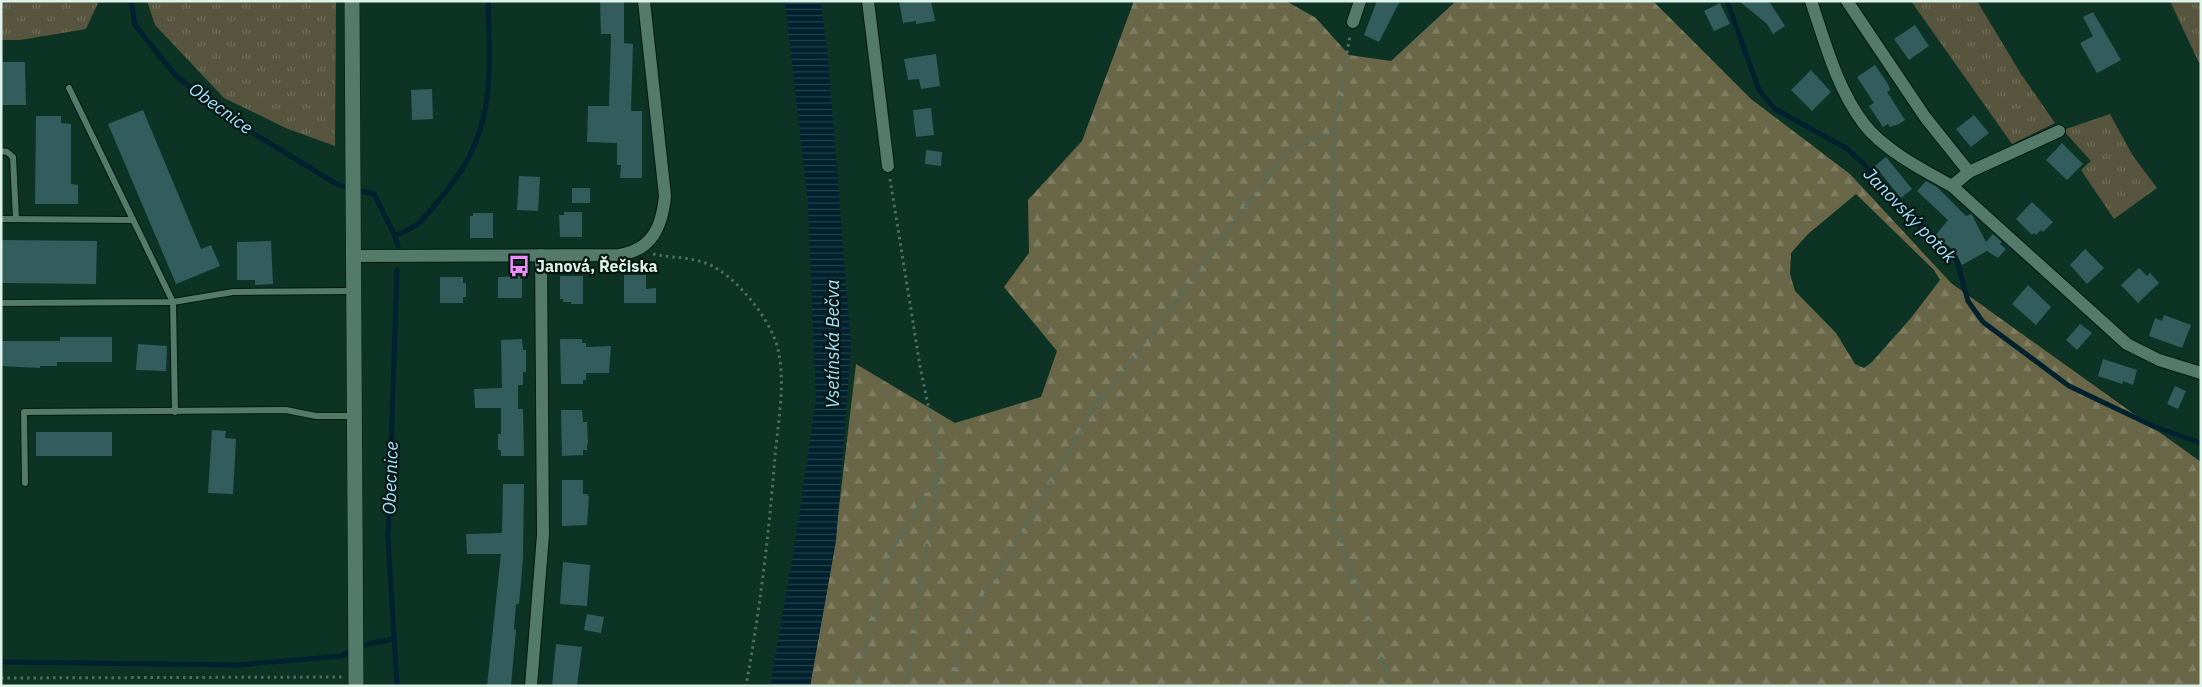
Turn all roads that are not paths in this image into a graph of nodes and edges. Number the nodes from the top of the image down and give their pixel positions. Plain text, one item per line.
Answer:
1 (352, 1) edge
2 (644, 1) edge
3 (868, 1) edge
4 (1360, 1) edge
5 (1811, 1) edge
6 (1847, 1) edge
7 (1353, 22) road end
8 (69, 88) dead end
9 (2059, 131) dead end
10 (1, 151) edge
11 (888, 166) road end
12 (1969, 172) junction
13 (1952, 186) junction
14 (1, 219) edge
15 (16, 219) junction
16 (133, 220) junction
17 (541, 255) junction
18 (354, 256) junction
19 (354, 291) junction
20 (173, 302) junction
21 (1, 303) edge
22 (2201, 373) edge
23 (175, 412) junction
24 (354, 416) junction
25 (25, 483) dead end
26 (356, 681) edge
27 (531, 686) edge

1 - 18 main road
2 - 17 street
3 - 11 street
4 - 7 street
5 - 13 street
6 - 12 street
8 - 16 lane
9 - 12 street
10 - 15 lane
12 - 13 street
13 - 22 street
14 - 15 lane
15 - 16 lane
16 - 20 lane
17 - 18 street
17 - 27 street
18 - 19 main road
19 - 20 lane
19 - 24 main road
20 - 21 lane
20 - 23 lane
23 - 24 lane
23 - 25 lane
24 - 26 main road

